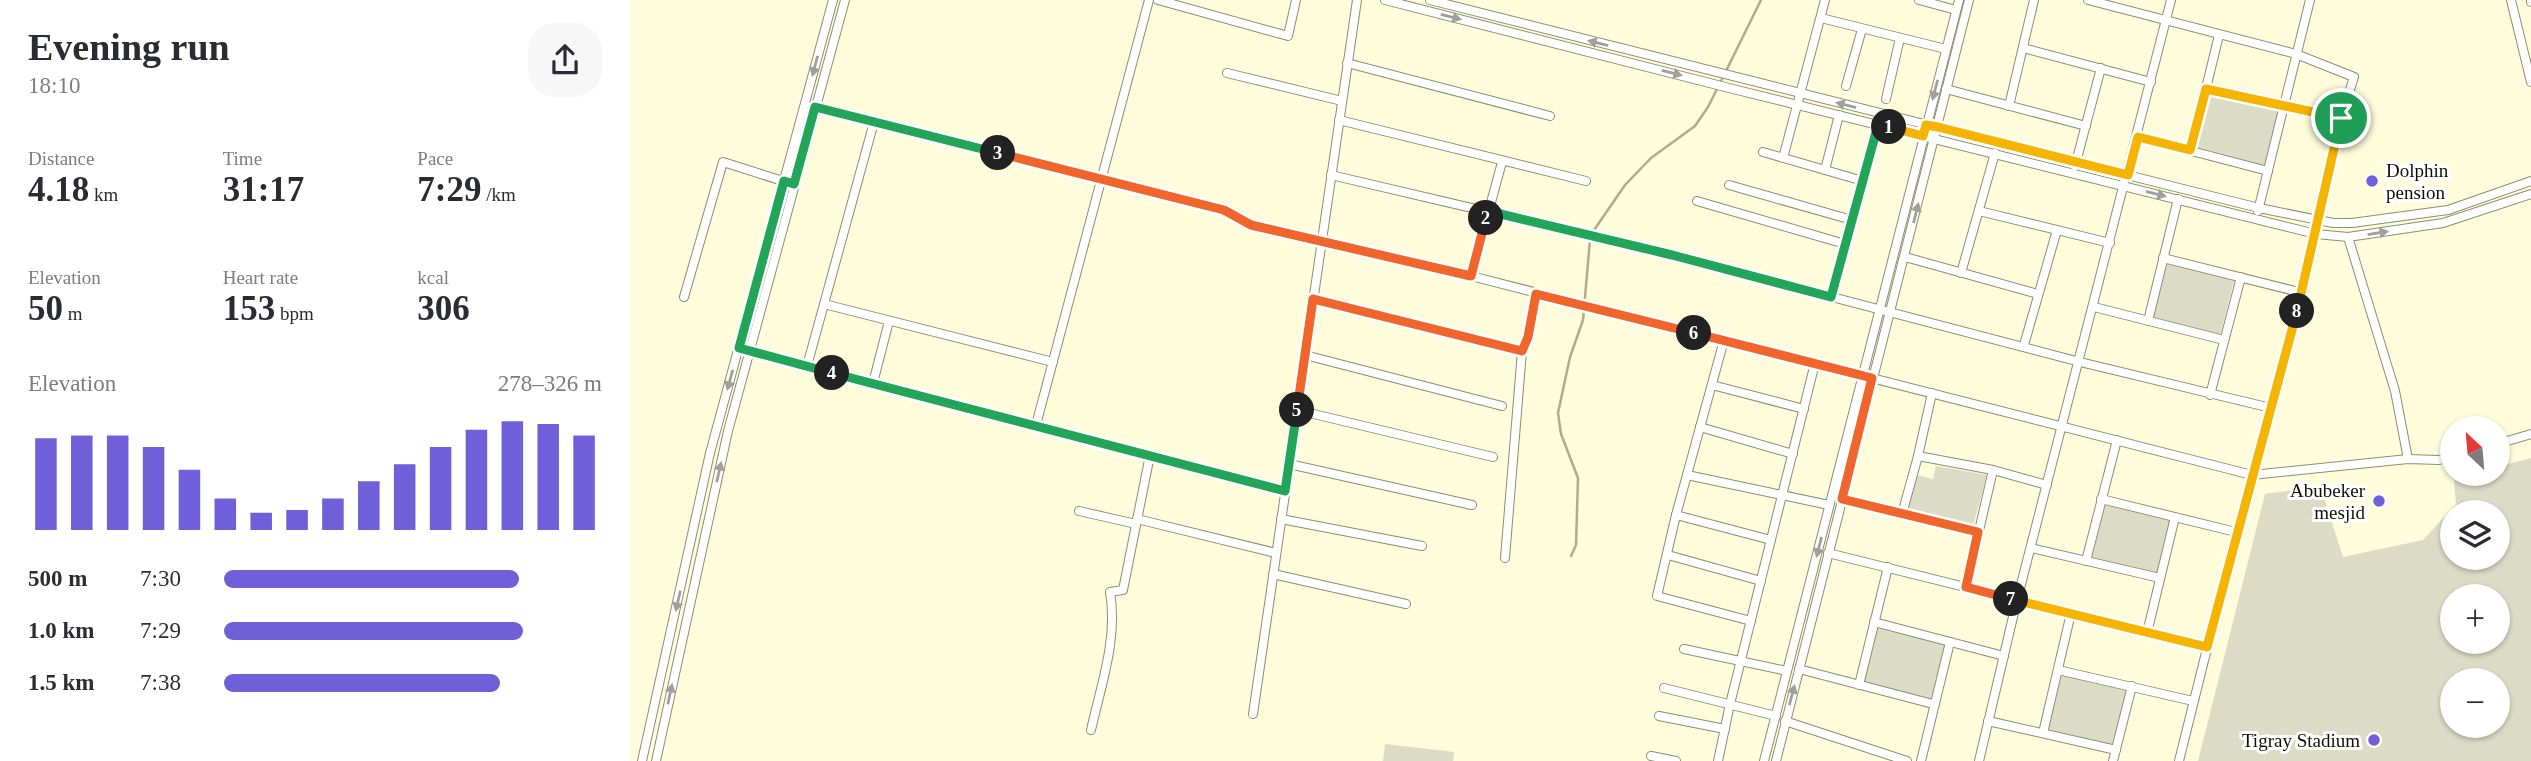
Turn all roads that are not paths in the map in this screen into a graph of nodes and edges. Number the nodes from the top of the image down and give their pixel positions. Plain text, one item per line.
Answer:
1 (833, 0) edge
2 (845, 0) edge
3 (1149, 0) edge
4 (1158, 0) edge
5 (1296, 0) edge
6 (1357, 0) edge
7 (1385, 0) edge
8 (1430, 0) edge
9 (1825, 0) edge
10 (1919, 0) edge
11 (1959, 0) edge
12 (1969, 0) edge
13 (2034, 0) edge
14 (2088, 0) edge
15 (2171, 0) edge
16 (2310, 0) edge
17 (2511, 0) edge
18 (2112, 3) edge
19 (1956, 9) junction
20 (1821, 18) junction
21 (2166, 21) junction
22 (1862, 29) junction
23 (2219, 35) junction
24 (1900, 38) junction
25 (2023, 48) junction
26 (1946, 49) junction
27 (2296, 54) junction
28 (1347, 63) junction
29 (2101, 68) junction
30 (1227, 74) dead end
31 (2151, 82) junction
32 (2531, 82) edge
33 (1846, 86) dead end
34 (1946, 89) junction
35 (2206, 89) junction
36 (1800, 94) junction
37 (1886, 99) dead end
38 (1342, 101) junction
39 (1797, 105) junction
40 (2009, 106) junction
41 (2284, 106) junction
42 (815, 107) junction
43 (1839, 115) junction
44 (1550, 116) dead end
45 (2341, 118) junction
46 (1339, 120) junction
47 (874, 122) junction
48 (1878, 125) junction
49 (1926, 125) junction
50 (2086, 126) junction
51 (1938, 127) junction
52 (1923, 136) junction
53 (2138, 137) junction
54 (1935, 139) junction
55 (2190, 150) junction
56 (1763, 152) dead end
57 (1995, 153) junction
58 (1783, 158) junction
59 (1502, 162) junction
60 (2076, 162) junction
61 (1825, 170) junction
62 (2268, 171) junction
63 (2073, 173) junction
64 (1331, 175) junction
65 (2128, 175) junction
66 (1102, 179) junction
67 (784, 181) junction
68 (1586, 181) dead end
69 (1863, 181) junction
70 (2531, 181) edge
71 (794, 184) junction
72 (1729, 186) dead end
73 (2125, 186) junction
74 (2531, 194) edge
75 (2178, 199) junction
76 (1697, 201) dead end
77 (2457, 207) junction
78 (2259, 208) junction
79 (1488, 211) junction
80 (1979, 211) junction
81 (2460, 218) junction
82 (2256, 219) junction
83 (1852, 220) junction
84 (2317, 220) junction
85 (2057, 230) junction
86 (2316, 234) junction
87 (2348, 237) junction
88 (1321, 242) junction
89 (2110, 243) junction
90 (1845, 244) junction
91 (1905, 257) junction
92 (2163, 258) junction
93 (1961, 272) junction
94 (1471, 276) junction
95 (2241, 277) junction
96 (2302, 293) junction
97 (1536, 294) junction
98 (2038, 294) junction
99 (684, 297) dead end
100 (1831, 297) junction
101 (1313, 299) junction
102 (824, 304) junction
103 (2094, 307) junction
104 (1885, 310) junction
105 (889, 321) junction
106 (2148, 321) junction
107 (1724, 340) junction
108 (2224, 340) junction
109 (2024, 345) junction
110 (739, 348) junction
111 (748, 351) junction
112 (1522, 351) junction
113 (1305, 355) junction
114 (1053, 362) junction
115 (2080, 362) junction
116 (1815, 363) junction
117 (807, 366) junction
118 (1867, 377) junction
119 (873, 383) junction
120 (1712, 385) junction
121 (1932, 393) junction
122 (2210, 395) junction
123 (1502, 406) dead end
124 (2271, 408) junction
125 (1804, 409) junction
126 (1297, 410) junction
127 (1036, 425) junction
128 (2063, 426) junction
129 (1700, 427) junction
130 (2531, 434) edge
131 (2117, 440) junction
132 (2510, 440) edge
133 (1793, 454) junction
134 (1150, 455) junction
135 (1918, 456) junction
136 (1493, 457) dead end
137 (2408, 459) junction
138 (2440, 460) edge
139 (1289, 464) junction
140 (1993, 470) junction
141 (1687, 475) junction
142 (2252, 475) junction
143 (2048, 485) junction
144 (1285, 491) junction
145 (1782, 495) junction
146 (1842, 499) junction
147 (2101, 499) junction
148 (1472, 505) dead end
149 (1829, 505) junction
150 (1079, 511) dead end
151 (1902, 514) junction
152 (1676, 515) junction
153 (2175, 517) junction
154 (1281, 519) junction
155 (1137, 522) junction
156 (1978, 532) junction
157 (2236, 532) junction
158 (1771, 540) junction
159 (1422, 546) dead end
160 (2031, 548) junction
161 (1276, 553) junction
162 (1828, 553) junction
163 (1668, 555) junction
164 (1505, 558) dead end
165 (2086, 561) junction
166 (1888, 567) junction
167 (1273, 574) junction
168 (2160, 578) junction
169 (1761, 581) junction
170 (1966, 587) junction
171 (2017, 600) junction
172 (1406, 604) dead end
173 (2071, 613) junction
174 (1751, 621) junction
175 (1874, 622) junction
176 (2147, 633) junction
177 (1950, 642) junction
178 (2207, 647) junction
179 (1684, 649) dead end
180 (2004, 656) junction
181 (1741, 661) junction
182 (1799, 669) junction
183 (2058, 670) junction
184 (1787, 671) junction
185 (1859, 685) junction
186 (2132, 686) junction
187 (1664, 688) dead end
188 (2193, 701) junction
189 (1730, 704) junction
190 (1933, 704) junction
191 (1253, 714) dead end
192 (1659, 716) dead end
193 (1776, 716) junction
194 (1785, 721) junction
195 (1989, 721) junction
196 (1725, 729) junction
197 (1091, 730) dead end
198 (2043, 733) junction
199 (2116, 750) junction
200 (1651, 756) dead end
201 (642, 761) edge
202 (656, 761) edge
203 (1676, 761) edge
204 (1718, 761) edge
205 (1764, 761) edge
206 (1776, 761) edge
207 (1907, 761) edge
208 (1921, 761) edge
209 (1979, 761) edge
210 (2113, 761) edge
211 (2179, 761) edge

1 -> 67 street
2 - 42 street
3 - 66 street
4 - 5 street
6 - 28 street
7 -> 39 street
36 -> 8 street
9 - 20 street
10 - 19 street
11 - 19 street
12 - 34 street
13 - 25 street
14 - 18 street
15 - 21 street
16 - 27 street
17 - 32 street
18 - 21 street
19 - 26 street
20 - 22 street
20 - 36 street
21 - 23 street
21 - 31 street
22 - 24 street
22 - 33 street
23 - 27 street
23 - 35 street
24 - 26 street
24 - 37 street
25 - 29 street
25 - 40 street
26 -> 49 street
27 - 41 street
27 - 45 street
28 - 38 street
28 - 44 street
29 - 31 street
29 - 50 street
30 - 38 street
31 - 53 street
34 - 40 street
34 - 51 street
35 - 41 street
35 - 55 street
36 - 39 street
49 -> 36 street
38 - 46 street
39 - 43 street
39 - 58 street
40 - 50 street
41 - 45 street
41 - 62 street
42 - 47 street
42 - 71 street
43 - 48 street
43 - 61 street
45 - 84 street
46 - 59 street
46 - 64 street
47 - 66 street
47 - 102 street
48 - 52 street
48 - 69 street
49 - 51 street
49 - 52 street
50 - 60 street
51 - 54 street
51 - 60 street
52 - 54 street
52 - 104 street
53 - 55 street
53 - 65 street
54 - 57 street
91 -> 54 street
55 - 62 street
56 - 58 street
57 - 63 street
57 - 80 street
58 - 61 street
59 - 68 street
59 - 79 street
60 - 63 street
60 - 65 street
61 - 69 street
62 - 78 street
63 - 73 street
64 - 79 street
64 - 88 street
65 - 73 street
65 - 78 street
66 - 88 street
66 - 114 street
67 - 71 street
67 - 99 street
67 - 110 street
69 - 83 street
70 - 77 street
71 - 111 street
72 - 83 street
73 -> 75 street
73 - 89 street
74 - 81 street
75 - 82 street
75 - 92 street
76 - 90 street
77 - 81 street
77 - 84 street
78 - 82 street
78 - 84 street
79 - 94 street
79 - 100 street
80 - 85 street
80 - 93 street
87 -> 81 street
82 - 86 street
83 - 90 street
84 - 86 street
85 - 89 street
85 - 98 street
86 - 87 street
86 - 96 street
87 - 137 street
88 - 94 street
88 - 101 street
89 - 103 street
90 - 100 street
91 - 93 street
91 - 104 street
92 - 95 street
92 - 106 street
93 - 98 street
94 - 97 street
95 - 96 street
95 - 108 street
96 - 124 street
97 - 107 street
97 - 112 street
98 - 109 street
100 - 104 street
101 - 112 street
101 - 113 street
102 - 105 street
102 - 117 street
103 - 106 street
103 - 115 street
104 - 109 street
104 - 118 street
105 - 114 street
105 - 119 street
106 - 108 street
107 - 116 street
107 - 120 street
108 - 122 street
109 - 115 street
110 - 111 street
110 -> 201 street
111 - 117 street
202 -> 111 street
112 - 164 street
113 - 123 street
113 - 126 street
114 - 127 street
115 - 122 street
115 - 128 street
116 - 118 street
116 - 125 street
117 - 119 street
118 - 121 street
118 - 146 street
118 - 149 street
119 - 127 street
120 - 125 street
120 - 129 street
121 - 128 street
121 - 135 street
122 - 124 street
124 - 142 street
125 - 133 street
126 - 136 street
126 - 139 street
127 - 134 street
128 - 131 street
128 - 143 street
129 - 133 street
129 - 141 street
130 - 132 street
131 - 142 street
131 - 147 street
133 - 145 street
134 - 144 street
134 - 155 street
135 - 140 street
135 - 151 street
137 - 138 street
137 - 142 street
139 - 144 street
139 - 148 street
140 - 143 street
140 - 156 street
141 - 145 street
141 - 152 street
142 - 157 street
143 - 160 street
144 - 154 street
145 - 149 street
145 - 158 street
146 - 151 street
146 - 162 street
147 - 153 street
147 - 165 street
149 -> 184 street
150 - 155 street
151 - 156 street
152 - 158 street
152 - 163 street
153 - 157 street
153 - 168 street
154 - 159 street
154 - 161 street
155 - 161 street
155 - 197 street
156 - 170 street
157 - 178 street
158 - 169 street
160 - 165 street
160 - 171 street
161 - 167 street
162 - 166 street
162 - 182 street
163 - 169 street
163 - 174 street
165 - 168 street
166 - 170 street
166 - 175 street
167 - 172 street
167 - 191 street
168 - 176 street
169 - 174 street
170 - 171 street
171 - 173 street
171 - 180 street
173 - 176 street
173 - 183 street
174 - 181 street
175 - 177 street
175 - 185 street
176 - 178 street
177 - 180 street
177 - 190 street
178 - 188 street
179 - 181 street
180 - 195 street
181 - 184 street
181 - 189 street
182 - 185 street
194 -> 182 street
183 - 186 street
183 - 198 street
184 - 193 street
185 - 190 street
186 - 188 street
186 - 199 street
187 - 189 street
188 - 211 street
189 - 193 street
189 - 196 street
190 - 208 street
192 - 196 street
193 - 205 street
194 - 206 street
194 - 207 street
195 - 198 street
195 - 209 street
196 - 204 street
198 - 199 street
199 - 210 street
200 - 203 street

